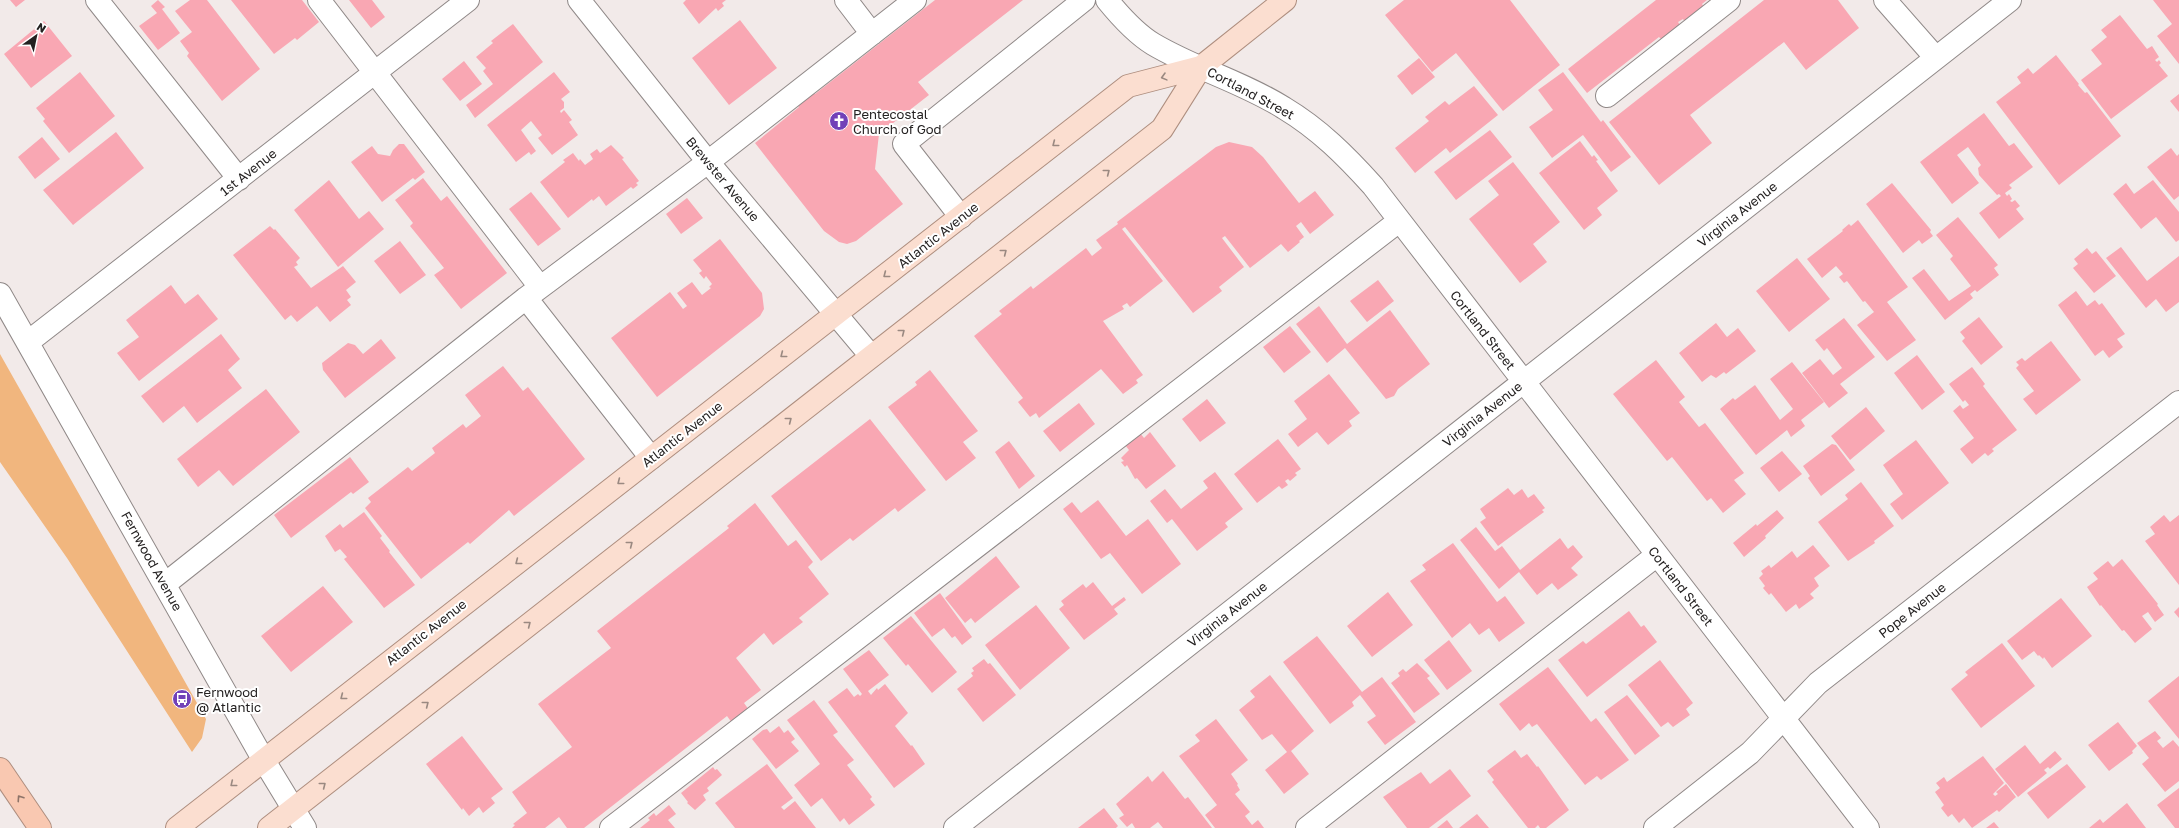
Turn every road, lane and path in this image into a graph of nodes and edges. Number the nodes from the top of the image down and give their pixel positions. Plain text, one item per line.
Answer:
1 (97, 0) edge
2 (319, 0) edge
3 (468, 0) edge
4 (578, 0) edge
5 (846, 0) edge
6 (915, 0) edge
7 (1084, 0) edge
8 (1107, 0) edge
9 (1285, 0) edge
10 (1729, 0) edge
11 (1885, 0) edge
12 (2010, 0) edge
13 (872, 34) junction
14 (1936, 58) junction
15 (1201, 67) junction
16 (375, 73) junction
17 (1607, 96) dead end
18 (708, 162) junction
19 (239, 179) junction
20 (961, 217) junction
21 (1399, 221) junction
22 (533, 293) junction
23 (0, 294) edge
24 (837, 313) junction
25 (28, 342) junction
26 (871, 356) junction
27 (1523, 382) junction
28 (2179, 402) edge
29 (651, 458) junction
30 (1657, 555) junction
31 (165, 584) junction
32 (1784, 720) junction
33 (263, 759) junction
34 (0, 769) edge
35 (293, 809) junction
36 (40, 828) edge
37 (177, 828) edge
38 (269, 828) edge
39 (305, 828) edge
40 (611, 828) edge
41 (955, 828) edge
42 (1307, 828) edge
43 (1654, 828) edge
44 (1868, 828) edge

1 - 19 street
2 - 16 street
3 - 16 street, 1st Avenue
4 - 18 street, Brewster Avenue
5 - 13 street
6 - 13 street
7 - 20 street
8 - 15 street, Cortland Street
9 - 15 main road, Atlantic Avenue
10 - 17 street
11 - 14 street
12 - 14 street, Virginia Avenue
13 - 18 street
14 - 27 street, Virginia Avenue
15 -> 20 main road, Atlantic Avenue
15 - 21 street, Cortland Street
26 -> 15 main road, Atlantic Avenue
16 - 19 street, 1st Avenue
16 - 22 street
18 - 22 street
18 - 24 street, Brewster Avenue
19 - 25 street, 1st Avenue
20 -> 24 main road, Atlantic Avenue
21 - 27 street, Cortland Street
21 - 40 street
22 - 29 street
22 - 31 street
23 - 25 street, Fernwood Avenue
24 - 26 street, Brewster Avenue
24 -> 29 main road, Atlantic Avenue
25 - 31 street, Fernwood Avenue
35 -> 26 main road, Atlantic Avenue
27 - 30 street, Cortland Street
27 - 41 street, Virginia Avenue
28 - 32 street, Pope Avenue
29 -> 33 main road, Atlantic Avenue
30 - 32 street, Cortland Street
30 - 42 street
31 - 33 street, Fernwood Avenue
32 - 43 street, Pope Avenue
32 - 44 street, Cortland Street
33 - 35 street, Fernwood Avenue
33 -> 37 main road, Atlantic Avenue
36 -> 34 highway
35 - 38 main road, Atlantic Avenue
35 - 39 street, Fernwood Avenue

